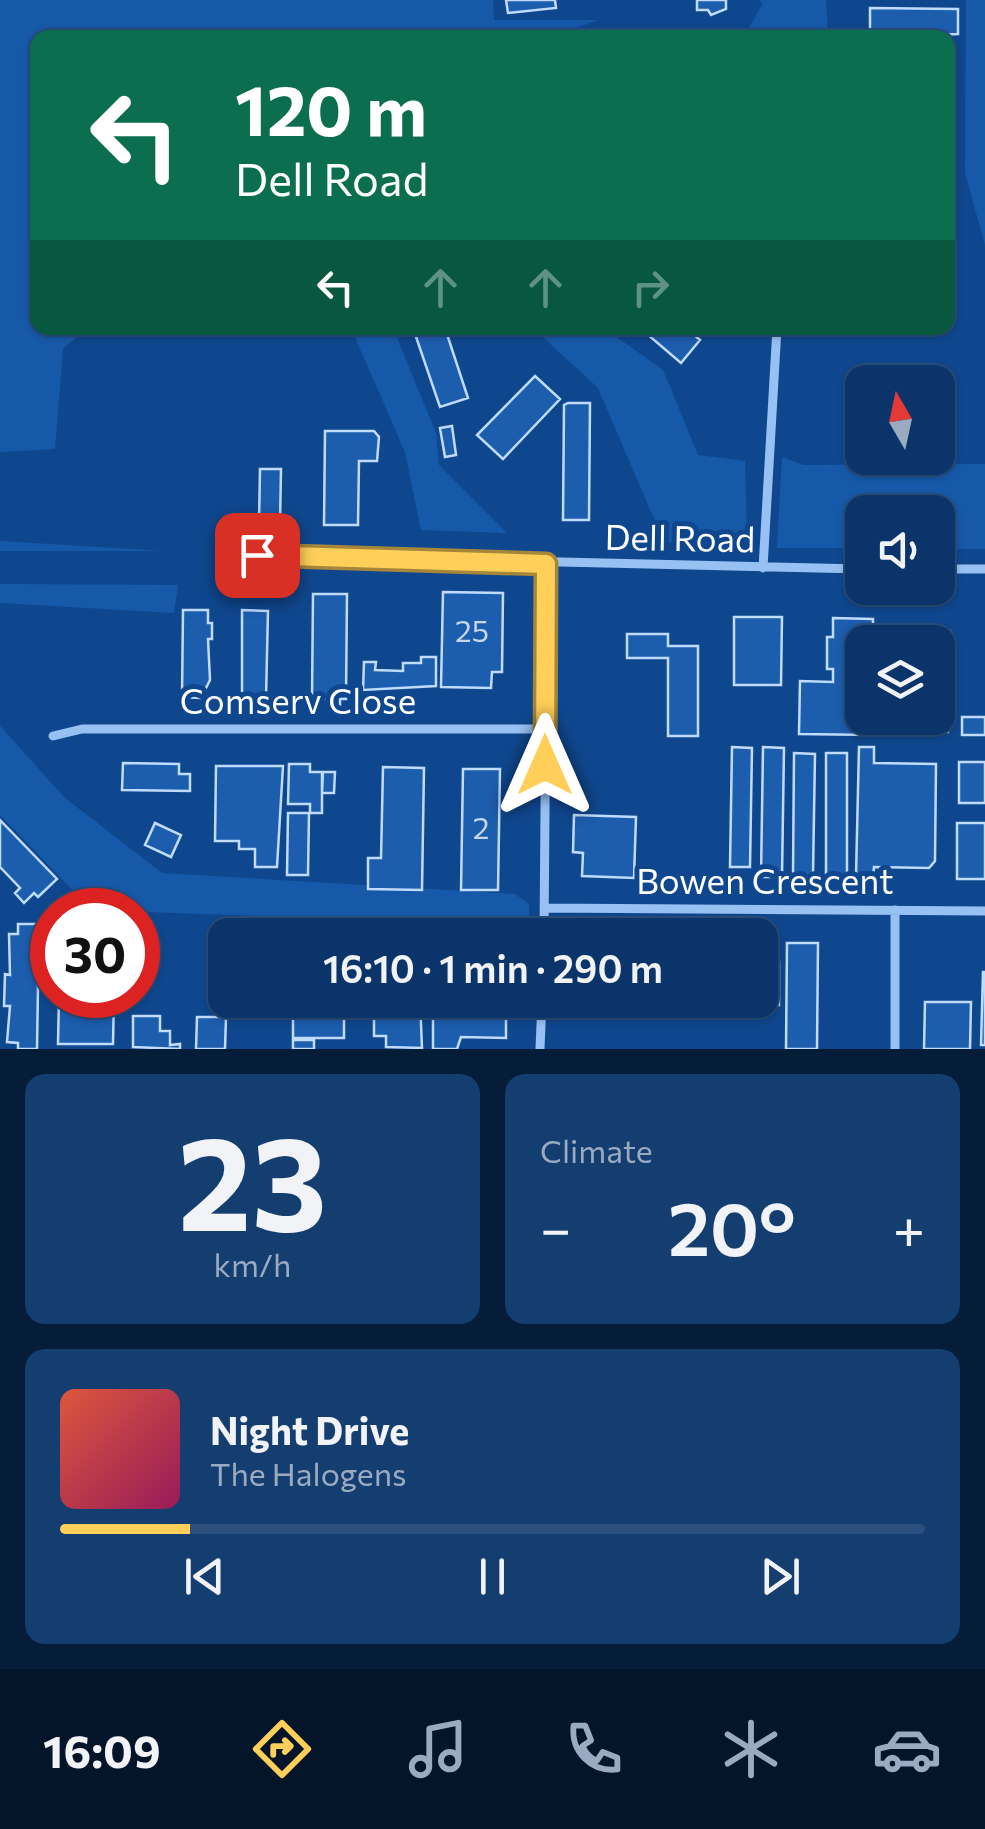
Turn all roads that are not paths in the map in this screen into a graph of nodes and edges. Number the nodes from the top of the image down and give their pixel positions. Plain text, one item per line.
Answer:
1 (777, 335) edge
2 (257, 555) dead end
3 (546, 564) junction
4 (763, 568) junction
5 (845, 568) edge
6 (955, 569) edge
7 (985, 569) edge
8 (545, 729) junction
9 (52, 736) dead end
10 (545, 908) junction
11 (895, 910) junction
12 (985, 910) edge
13 (545, 918) edge
14 (541, 1018) edge
15 (540, 1049) edge
16 (895, 1049) edge

1 - 4 street
2 - 3 street, Dell Road
3 - 4 street, Dell Road
3 - 8 street
4 - 5 street, Dell Road
6 - 7 street
8 - 9 street, Comserv Close
8 - 10 street
10 - 11 street, Bowen Crescent
10 - 13 street
11 - 12 street, Bowen Crescent
11 - 16 street
14 - 15 street

